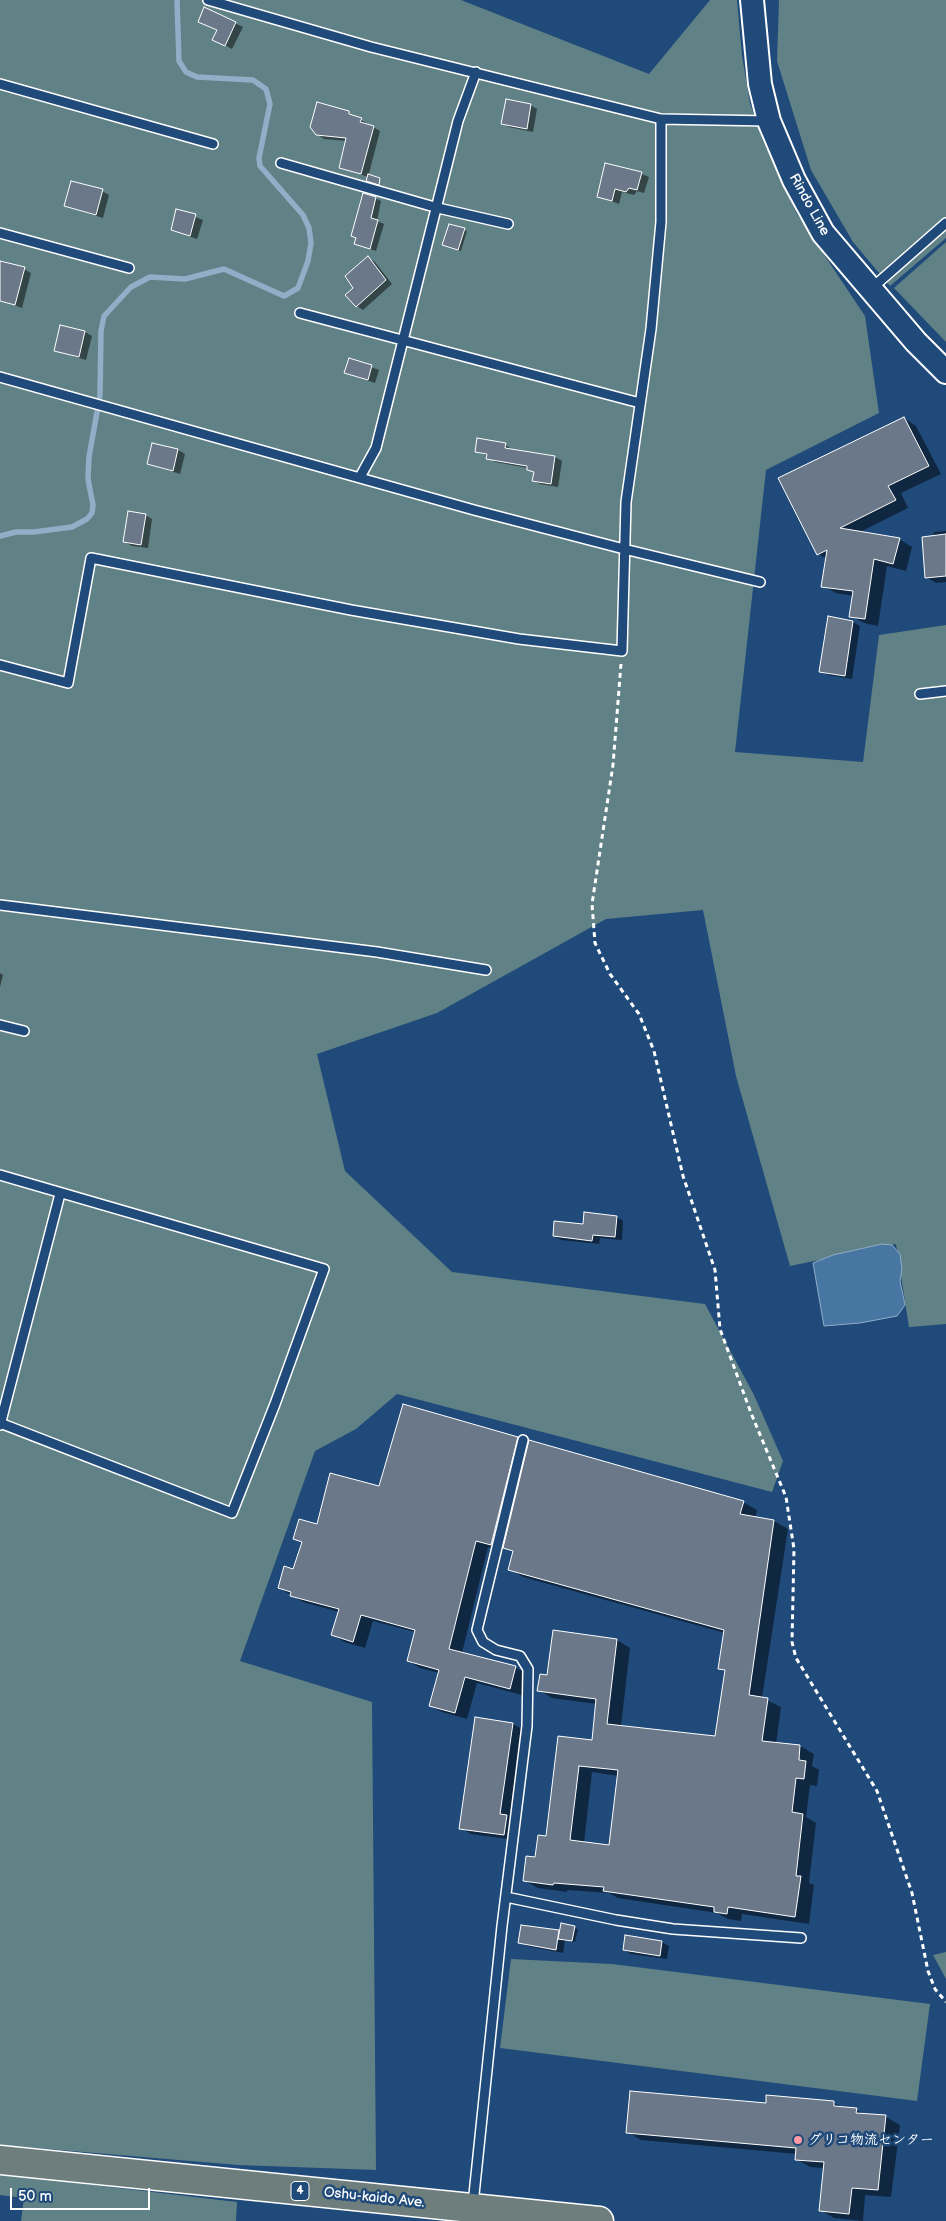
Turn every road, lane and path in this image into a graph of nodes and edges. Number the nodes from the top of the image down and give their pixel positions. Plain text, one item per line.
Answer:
1 (208, 0) edge
2 (752, 0) edge
3 (476, 72) junction
4 (0, 84) edge
5 (661, 119) junction
6 (769, 121) junction
7 (213, 144) dead end
8 (281, 163) dead end
9 (438, 208) junction
10 (946, 223) edge
11 (508, 224) dead end
12 (0, 233) edge
13 (129, 268) dead end
14 (870, 290) junction
15 (300, 313) dead end
16 (404, 341) junction
17 (946, 372) edge
18 (0, 377) edge
19 (640, 403) junction
20 (360, 477) junction
21 (624, 550) junction
22 (760, 582) dead end
23 (622, 651) junction
24 (0, 665) edge
25 (946, 691) edge
26 (920, 694) dead end
27 (0, 905) edge
28 (486, 970) dead end
29 (0, 1025) edge
30 (24, 1031) dead end
31 (0, 1175) edge
32 (60, 1194) junction
33 (0, 1424) edge
34 (523, 1440) dead end
35 (506, 1898) junction
36 (801, 1938) dead end
37 (946, 2002) edge
38 (0, 2160) edge
39 (473, 2208) junction
40 (599, 2221) edge

1 - 3 lane
2 - 6 street, Rindo Line
3 - 5 lane
3 - 9 lane
4 - 7 lane
5 - 6 lane
5 - 19 lane
6 - 14 street, Rindo Line
8 - 9 lane
9 - 11 lane
9 - 16 lane
10 - 14 lane
12 - 13 lane
14 - 17 street, Rindo Line
15 - 16 lane
16 - 19 lane
16 - 20 lane
18 - 20 lane
19 - 21 lane
20 - 21 lane
21 - 22 lane
21 - 23 lane
23 - 24 lane
23 - 37 path
25 - 26 lane
27 - 28 lane
29 - 30 lane
31 - 32 lane
32 - 33 lane
32 - 33 lane
34 - 35 lane
35 - 36 lane
35 - 39 lane
38 - 39 highway, Oshu-kaido Ave. / 4
39 - 40 highway, Oshu-kaido Ave. / 4

